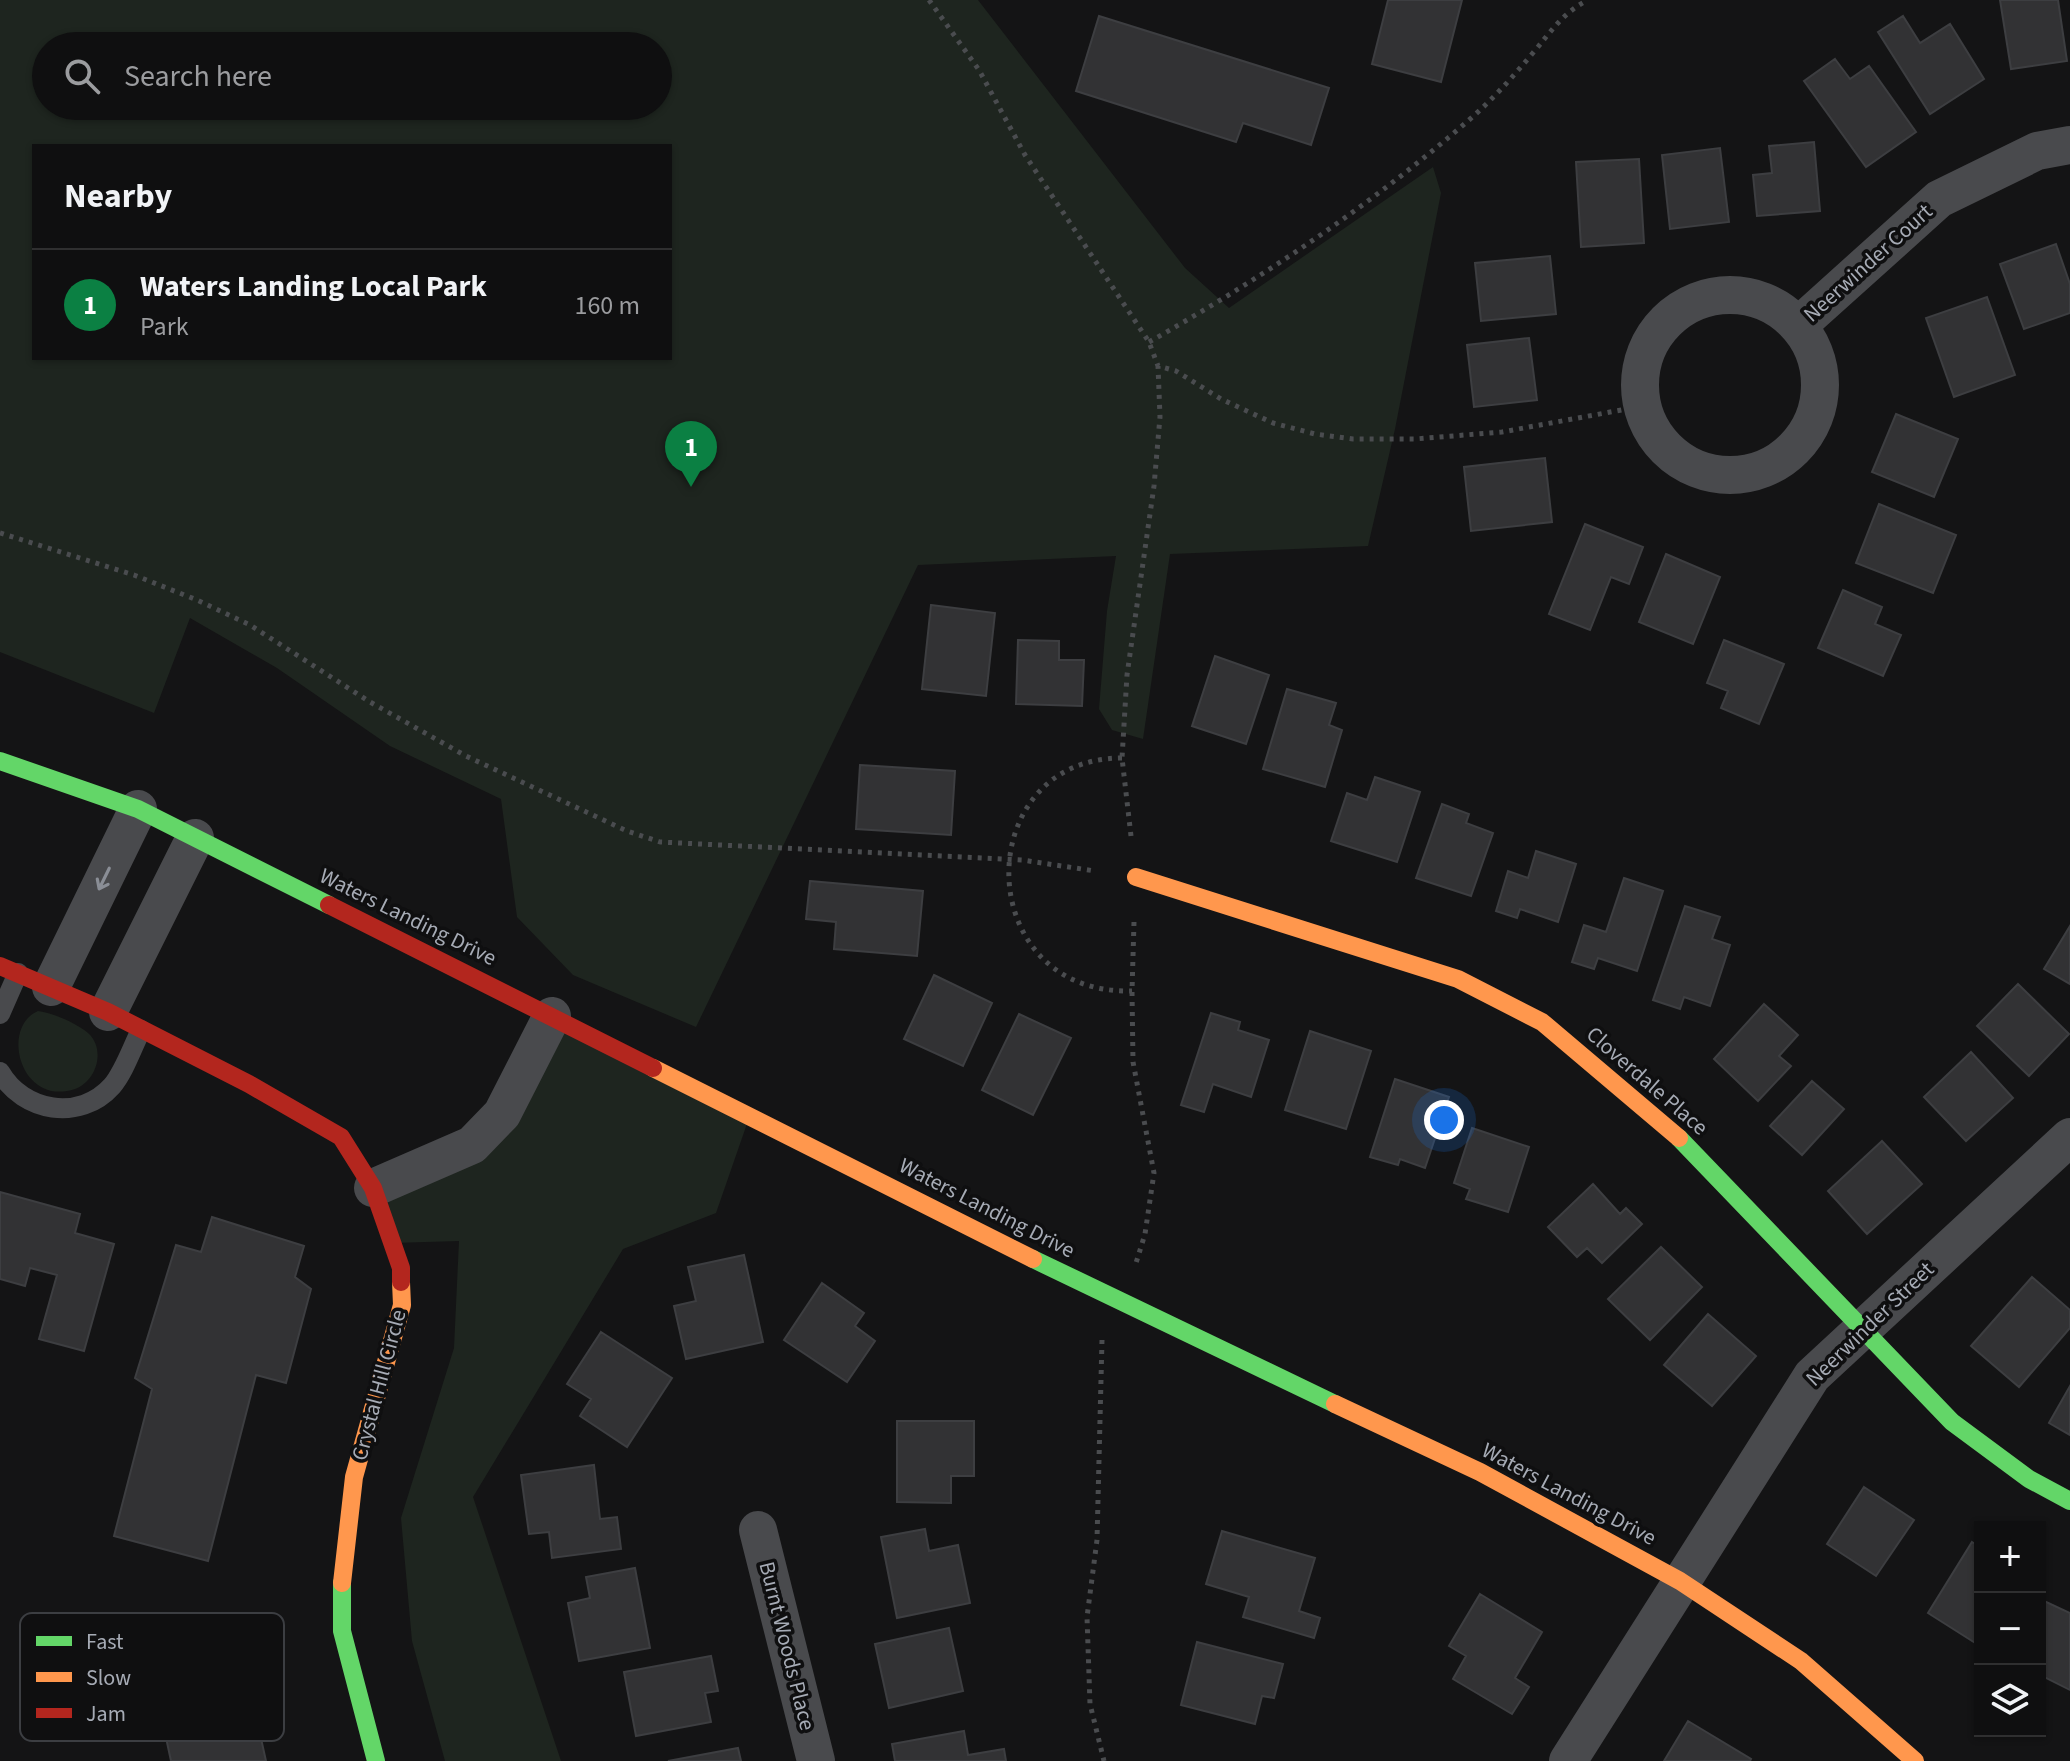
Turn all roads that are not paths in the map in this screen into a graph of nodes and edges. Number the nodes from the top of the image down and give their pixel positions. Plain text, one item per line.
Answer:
1 (2070, 145) edge
2 (1799, 325) junction
3 (0, 761) edge
4 (138, 809) junction
5 (195, 838) junction
6 (1136, 877) road end
7 (23, 976) edge
8 (0, 1014) edge
9 (552, 1016) junction
10 (124, 1021) junction
11 (0, 1072) edge
12 (2070, 1137) edge
13 (373, 1188) junction
14 (1860, 1329) junction
15 (2070, 1501) edge
16 (758, 1530) dead end
17 (1680, 1581) junction
18 (376, 1761) edge
19 (816, 1761) edge
20 (1568, 1761) edge
21 (1915, 1761) edge

1 - 2 street, Neerwinder Court
2 - 2 street, Neerwinder Court
3 - 4 street, Waters Landing Drive
4 - 5 street, Waters Landing Drive
4 -> 7 street
5 - 9 street, Waters Landing Drive
5 - 10 street
6 - 14 street, Cloverdale Place
7 - 8 lane
7 - 10 street, Crystal Hill Circle
9 - 13 street
9 - 17 street, Waters Landing Drive
10 - 11 lane
10 - 13 street, Crystal Hill Circle
12 - 14 street, Neerwinder Street
13 - 18 street, Crystal Hill Circle
14 - 15 street, Cloverdale Place
14 - 17 street, Neerwinder Street
16 - 19 street, Burnt Woods Place
17 - 20 street, Neerwinder Street
17 - 21 street, Waters Landing Drive

